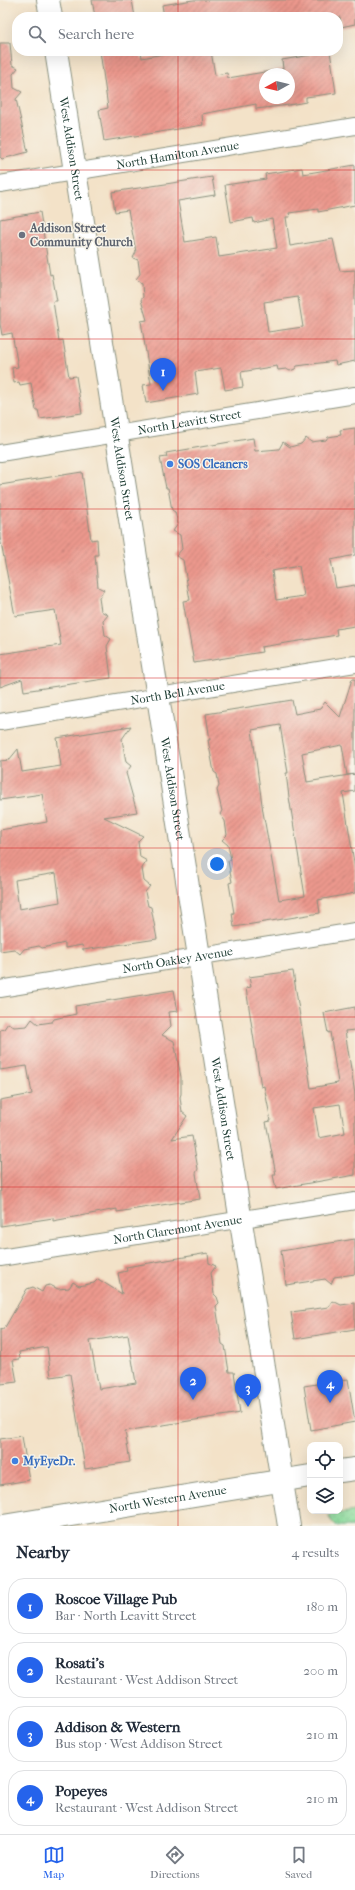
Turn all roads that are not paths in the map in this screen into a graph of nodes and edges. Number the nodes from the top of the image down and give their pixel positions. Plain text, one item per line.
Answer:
1 (48, 0) edge
2 (49, 12) edge
3 (57, 56) edge
4 (355, 126) edge
5 (75, 172) junction
6 (0, 184) edge
7 (355, 395) edge
8 (116, 434) junction
9 (0, 453) edge
10 (355, 664) edge
11 (158, 696) junction
12 (0, 722) edge
13 (355, 931) edge
14 (199, 956) junction
15 (0, 989) edge
16 (355, 1201) edge
17 (240, 1220) junction
18 (0, 1258) edge
19 (355, 1468) edge
20 (343, 1470) edge
21 (307, 1476) edge
22 (282, 1480) junction
23 (3, 1526) edge
24 (289, 1526) edge

1 - 2 street
3 - 5 street, West Addison Street
4 - 5 street, North Hamilton Avenue
5 - 6 street, North Hamilton Avenue
5 - 8 street, West Addison Street
7 - 8 street, North Leavitt Street
8 - 9 street, North Leavitt Street
8 - 11 street, West Addison Street
10 - 11 street, North Bell Avenue
11 - 12 street, North Bell Avenue
11 - 14 street, West Addison Street
13 - 14 street, North Oakley Avenue
14 - 15 street, North Oakley Avenue
14 - 17 street, West Addison Street
16 - 17 street, North Claremont Avenue
17 - 18 street, North Claremont Avenue
17 - 22 street, West Addison Street
19 - 20 street
21 - 22 street, North Western Avenue
22 - 23 street, North Western Avenue
22 - 24 street, West Addison Street

